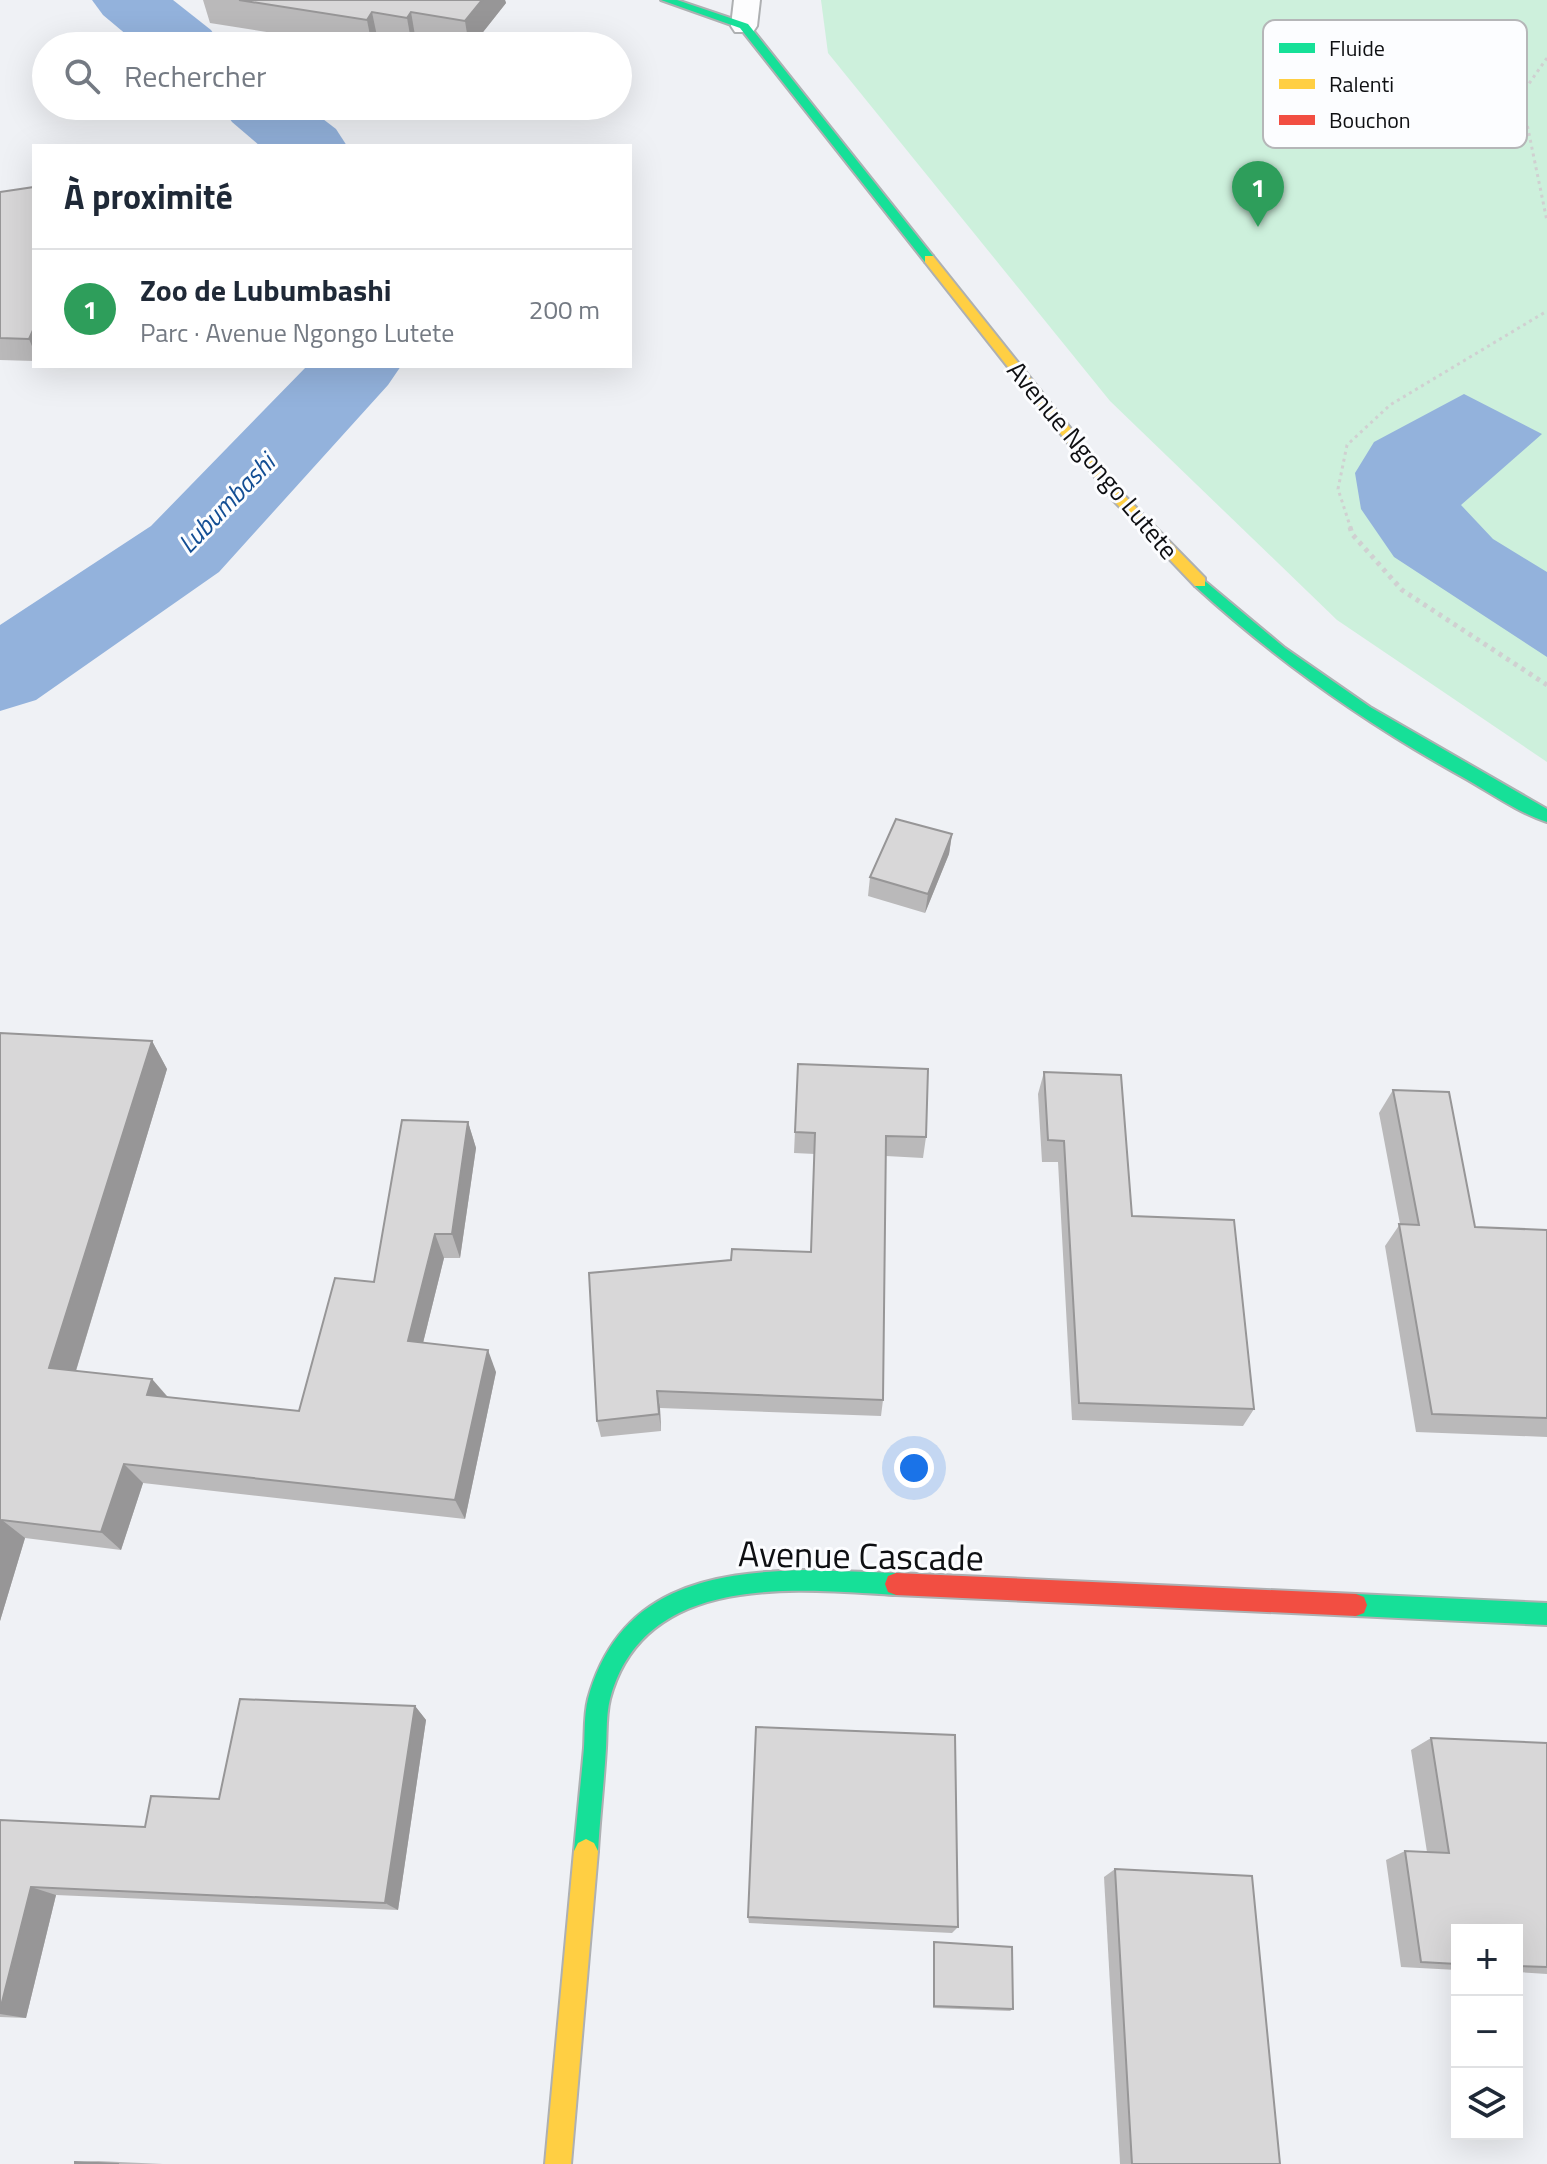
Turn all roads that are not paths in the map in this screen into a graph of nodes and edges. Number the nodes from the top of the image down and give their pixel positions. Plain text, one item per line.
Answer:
1 (666, 0) edge
2 (745, 13) edge
3 (1547, 816) edge
4 (1547, 1614) edge
5 (558, 2164) edge

1 - 2 street
2 - 3 street, Avenue Ngongo Lutete
4 - 5 street, Avenue Cascade

